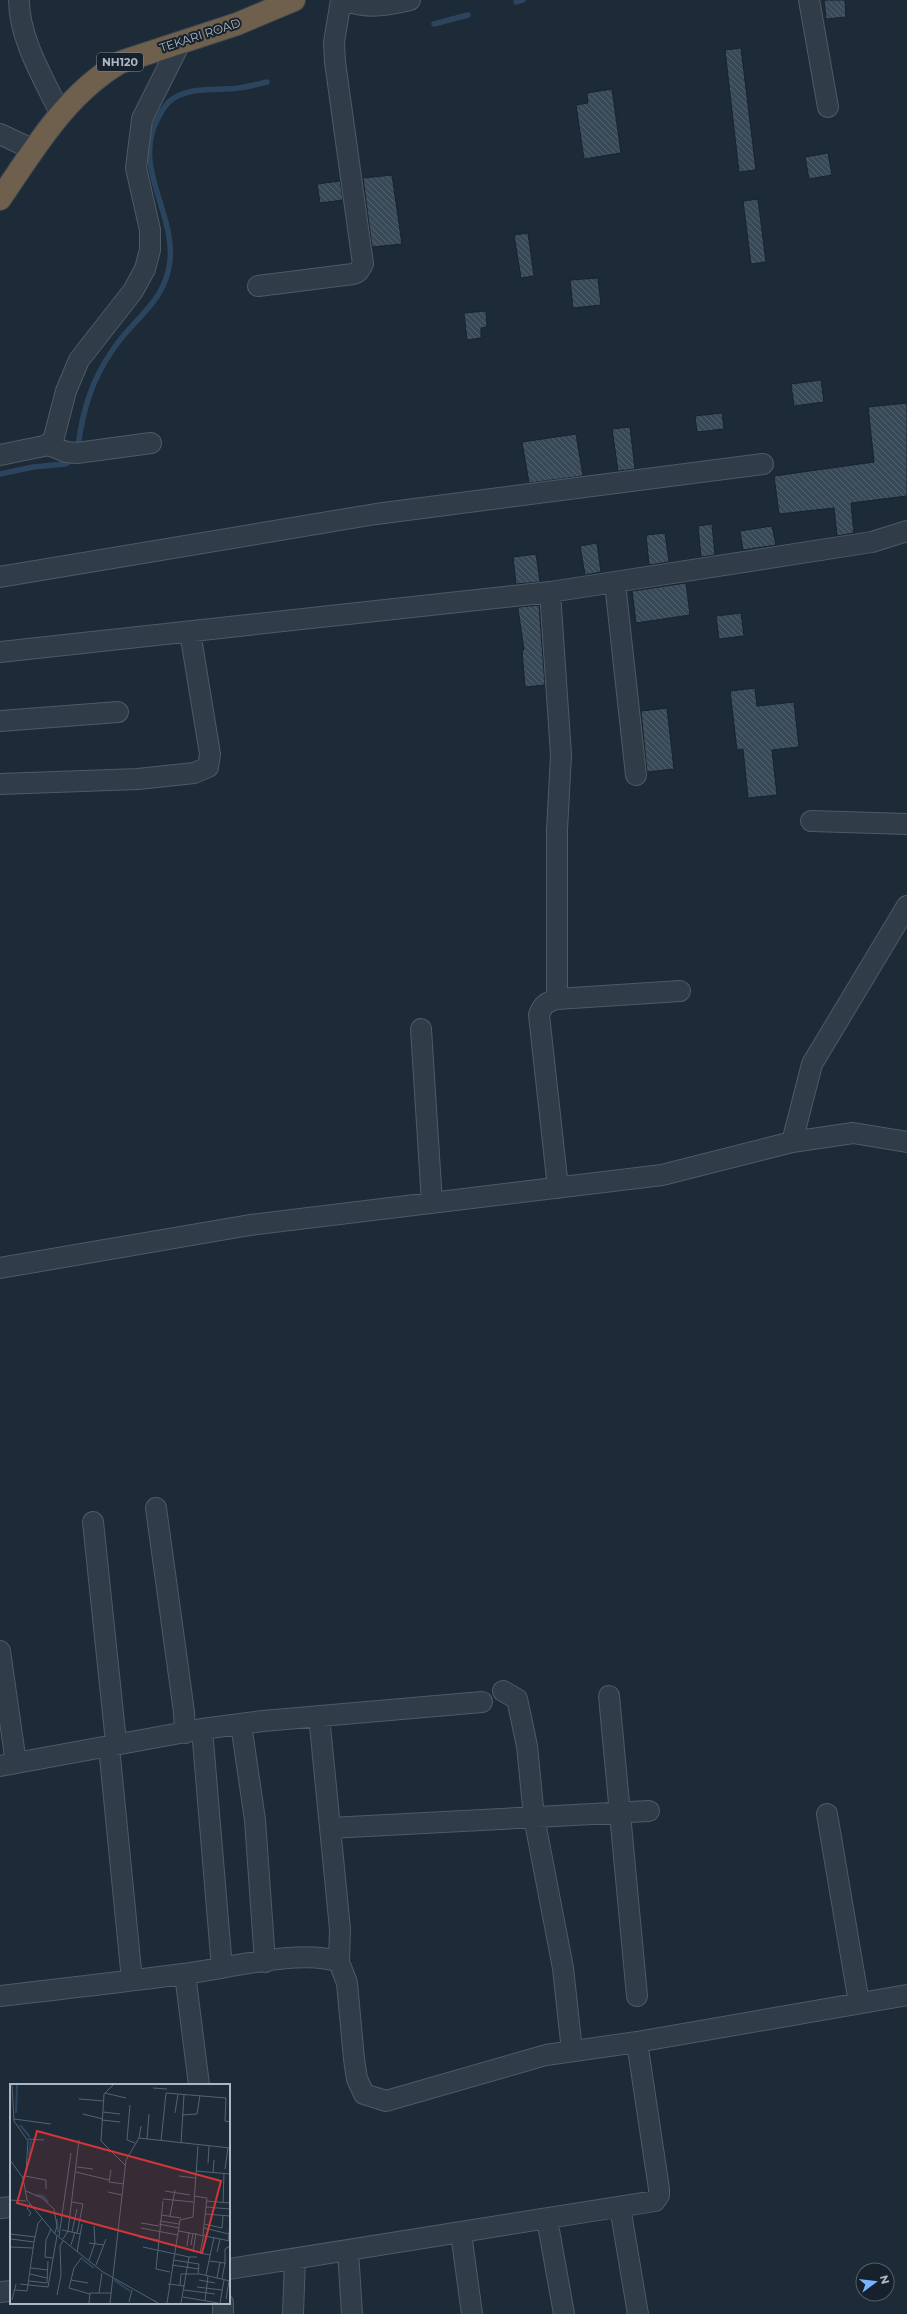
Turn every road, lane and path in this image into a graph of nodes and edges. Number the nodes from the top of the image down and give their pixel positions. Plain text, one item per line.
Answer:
1 (19, 0) edge
2 (294, 0) edge
3 (342, 0) edge
4 (410, 0) edge
5 (809, 0) edge
6 (180, 43) junction
7 (828, 107) dead end
8 (60, 113) junction
9 (0, 134) edge
10 (34, 150) junction
11 (0, 199) edge
12 (258, 286) dead end
13 (151, 443) dead end
14 (49, 445) junction
15 (0, 455) edge
16 (763, 464) dead end
17 (907, 531) edge
18 (0, 577) edge
19 (616, 583) junction
20 (550, 592) junction
21 (190, 632) junction
22 (0, 652) edge
23 (118, 712) dead end
24 (0, 721) edge
25 (636, 775) dead end
26 (0, 784) edge
27 (811, 820) dead end
28 (907, 824) edge
29 (907, 906) edge
30 (680, 991) dead end
31 (557, 999) junction
32 (421, 1028) dead end
33 (792, 1142) junction
34 (907, 1142) edge
35 (558, 1188) junction
36 (432, 1203) junction
37 (0, 1268) edge
38 (156, 1508) dead end
39 (93, 1522) dead end
40 (0, 1651) edge
41 (503, 1690) dead end
42 (609, 1696) dead end
43 (482, 1702) dead end
44 (319, 1716) junction
45 (241, 1724) junction
46 (194, 1731) junction
47 (109, 1747) junction
48 (8, 1764) edge
49 (649, 1811) dead end
50 (621, 1812) junction
51 (827, 1814) dead end
52 (534, 1817) junction
53 (330, 1828) junction
54 (265, 1962) junction
55 (339, 1962) junction
56 (222, 1968) junction
57 (185, 1974) junction
58 (132, 1980) junction
59 (907, 1995) edge
60 (0, 1996) edge
61 (637, 1996) dead end
62 (859, 2003) junction
63 (637, 2042) junction
64 (572, 2052) junction
65 (199, 2084) edge
66 (10, 2206) edge
67 (620, 2207) junction
68 (0, 2208) edge
69 (547, 2219) junction
70 (461, 2232) junction
71 (348, 2250) junction
72 (295, 2259) junction
73 (230, 2269) edge
74 (10, 2291) edge
75 (0, 2292) edge
76 (294, 2314) edge
77 (352, 2314) edge
78 (472, 2314) edge
79 (564, 2314) edge
80 (638, 2314) edge

1 - 8 street
2 - 6 highway, TEKARI ROAD / NH120
3 - 4 street
3 - 12 street
5 - 7 street
6 - 8 highway, TEKARI ROAD / NH120
6 - 14 street
8 - 10 highway, TEKARI ROAD / NH120
9 - 10 street
10 - 11 highway, TEKARI ROAD / NH120
13 - 14 street
14 - 15 street
16 - 18 street
17 - 19 street
19 - 20 street
19 - 25 street
20 - 21 street
20 - 31 street
21 - 22 street
21 - 26 street
23 - 24 street
27 - 28 street
29 - 33 street
30 - 31 street
31 - 35 street
32 - 36 street
33 - 34 street
33 - 35 street
35 - 36 street
36 - 37 street
38 - 46 street
39 - 47 street
40 - 48 street
41 - 52 street
42 - 50 street
43 - 44 street
44 - 45 street
44 - 53 street
45 - 46 street
45 - 54 street
46 - 47 street
46 - 56 street
47 - 48 street
47 - 58 street
49 - 50 street
50 - 52 street
50 - 61 street
51 - 62 street
52 - 53 street
52 - 64 street
53 - 55 street
54 - 55 street
54 - 56 street
55 - 64 street
56 - 57 street
57 - 58 street
57 - 65 street
58 - 60 street
59 - 62 street
62 - 63 street
63 - 64 street
63 - 67 street
66 - 68 street
67 - 69 street
67 - 80 street
69 - 70 street
69 - 79 street
70 - 71 street
70 - 78 street
71 - 72 street
71 - 77 street
72 - 73 street
72 - 76 street
74 - 75 street

